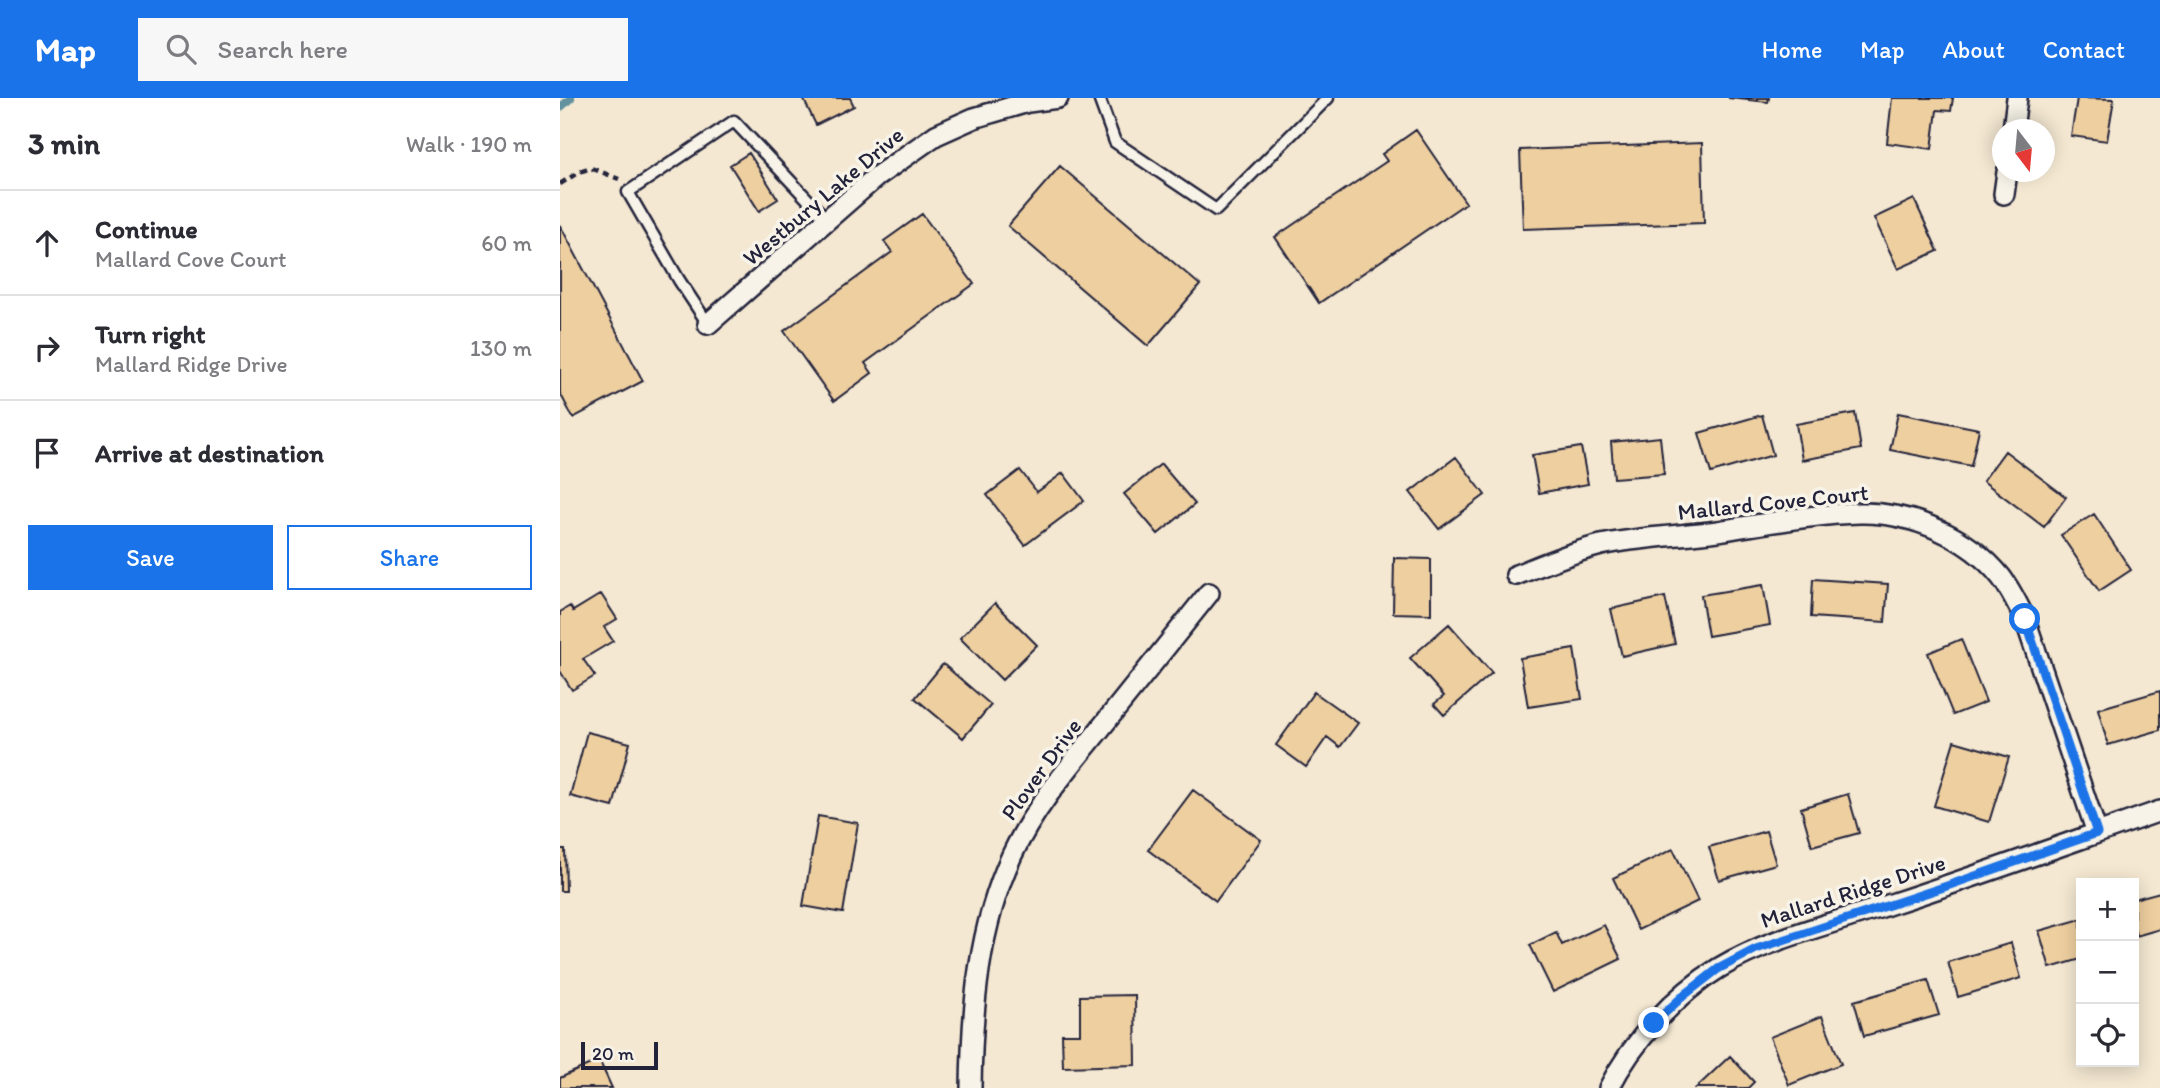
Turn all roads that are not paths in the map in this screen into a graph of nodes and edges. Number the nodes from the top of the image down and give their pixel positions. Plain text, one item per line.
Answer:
1 (1058, 98) edge
2 (1099, 98) edge
3 (1328, 98) edge
4 (2017, 98) edge
5 (2014, 119) edge
6 (2006, 182) edge
7 (2004, 194) dead end
8 (827, 220) junction
9 (708, 324) joint
10 (1516, 575) dead end
11 (1209, 593) dead end
12 (2160, 811) edge
13 (2097, 833) junction
14 (971, 1088) edge
15 (1609, 1088) edge

1 - 8 street, Westbury Lake Drive
2 - 3 lane
4 - 5 street
6 - 7 street
8 - 9 street, Westbury Lake Drive
8 - 9 lane
10 - 13 street, Mallard Cove Court
11 - 14 street, Plover Drive
12 - 13 street, Mallard Ridge Drive
13 - 15 street, Mallard Ridge Drive

